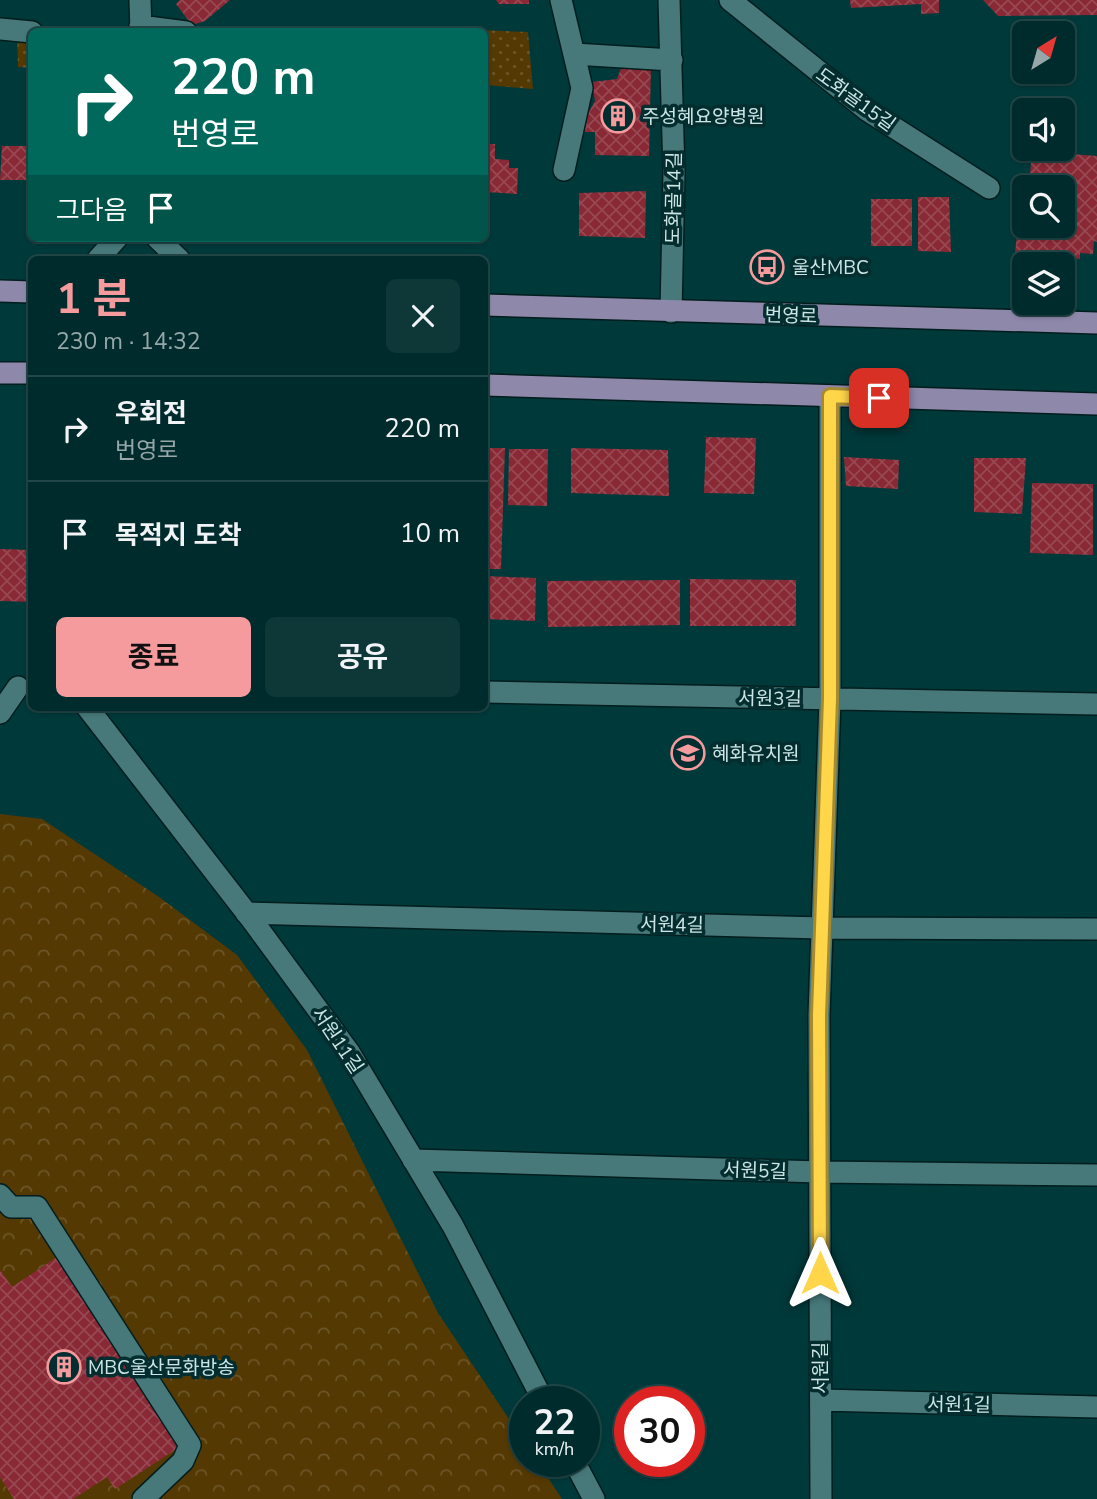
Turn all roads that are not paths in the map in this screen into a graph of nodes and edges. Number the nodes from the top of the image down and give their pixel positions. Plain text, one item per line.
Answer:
1 (140, 0) edge
2 (561, 0) edge
3 (669, 0) edge
4 (730, 0) edge
5 (140, 28) edge
6 (0, 29) edge
7 (28, 32) edge
8 (574, 54) junction
9 (672, 60) junction
10 (564, 170) dead end
11 (989, 188) dead end
12 (113, 242) edge
13 (161, 242) edge
14 (101, 256) edge
15 (176, 256) edge
16 (0, 291) edge
17 (28, 292) edge
18 (488, 305) edge
19 (671, 312) junction
20 (1093, 321) edge
21 (0, 373) edge
22 (28, 373) edge
23 (488, 385) edge
24 (830, 396) junction
25 (1097, 404) edge
26 (17, 687) edge
27 (488, 692) edge
28 (830, 699) junction
29 (1097, 704) edge
30 (90, 711) edge
31 (0, 713) edge
32 (246, 913) junction
33 (822, 928) junction
34 (1097, 929) edge
35 (413, 1160) junction
36 (819, 1172) junction
37 (1097, 1175) edge
38 (0, 1195) edge
39 (536, 1386) edge
40 (821, 1400) junction
41 (1097, 1406) edge
42 (583, 1477) edge
43 (143, 1499) edge
44 (594, 1499) edge
45 (821, 1499) edge

1 - 5 street
2 - 8 street
3 - 9 street, 도화골14길
4 - 11 street, 도화골15길
6 - 7 street
8 - 9 street
8 - 10 street
9 - 19 street, 도화골14길
12 - 14 street
13 - 15 street
16 - 17 main road
18 - 19 main road, 번영로
19 - 20 main road, 번영로
21 - 22 main road
23 - 24 main road
24 - 25 main road
24 - 28 street, 서원길
26 - 31 street
27 - 28 street, 서원3길
28 - 29 street, 서원3길
28 - 33 street, 서원길
30 - 32 street, 서원11길
32 - 33 street, 서원4길
32 - 35 street, 서원11길
33 - 34 street, 서원4길
33 - 36 street, 서원길
35 - 36 street, 서원5길
35 - 39 street, 서원11길
36 - 37 street, 서원5길
36 - 40 street, 서원길
38 - 43 street
40 - 41 street, 서원1길
40 - 45 street, 서원길
42 - 44 street

